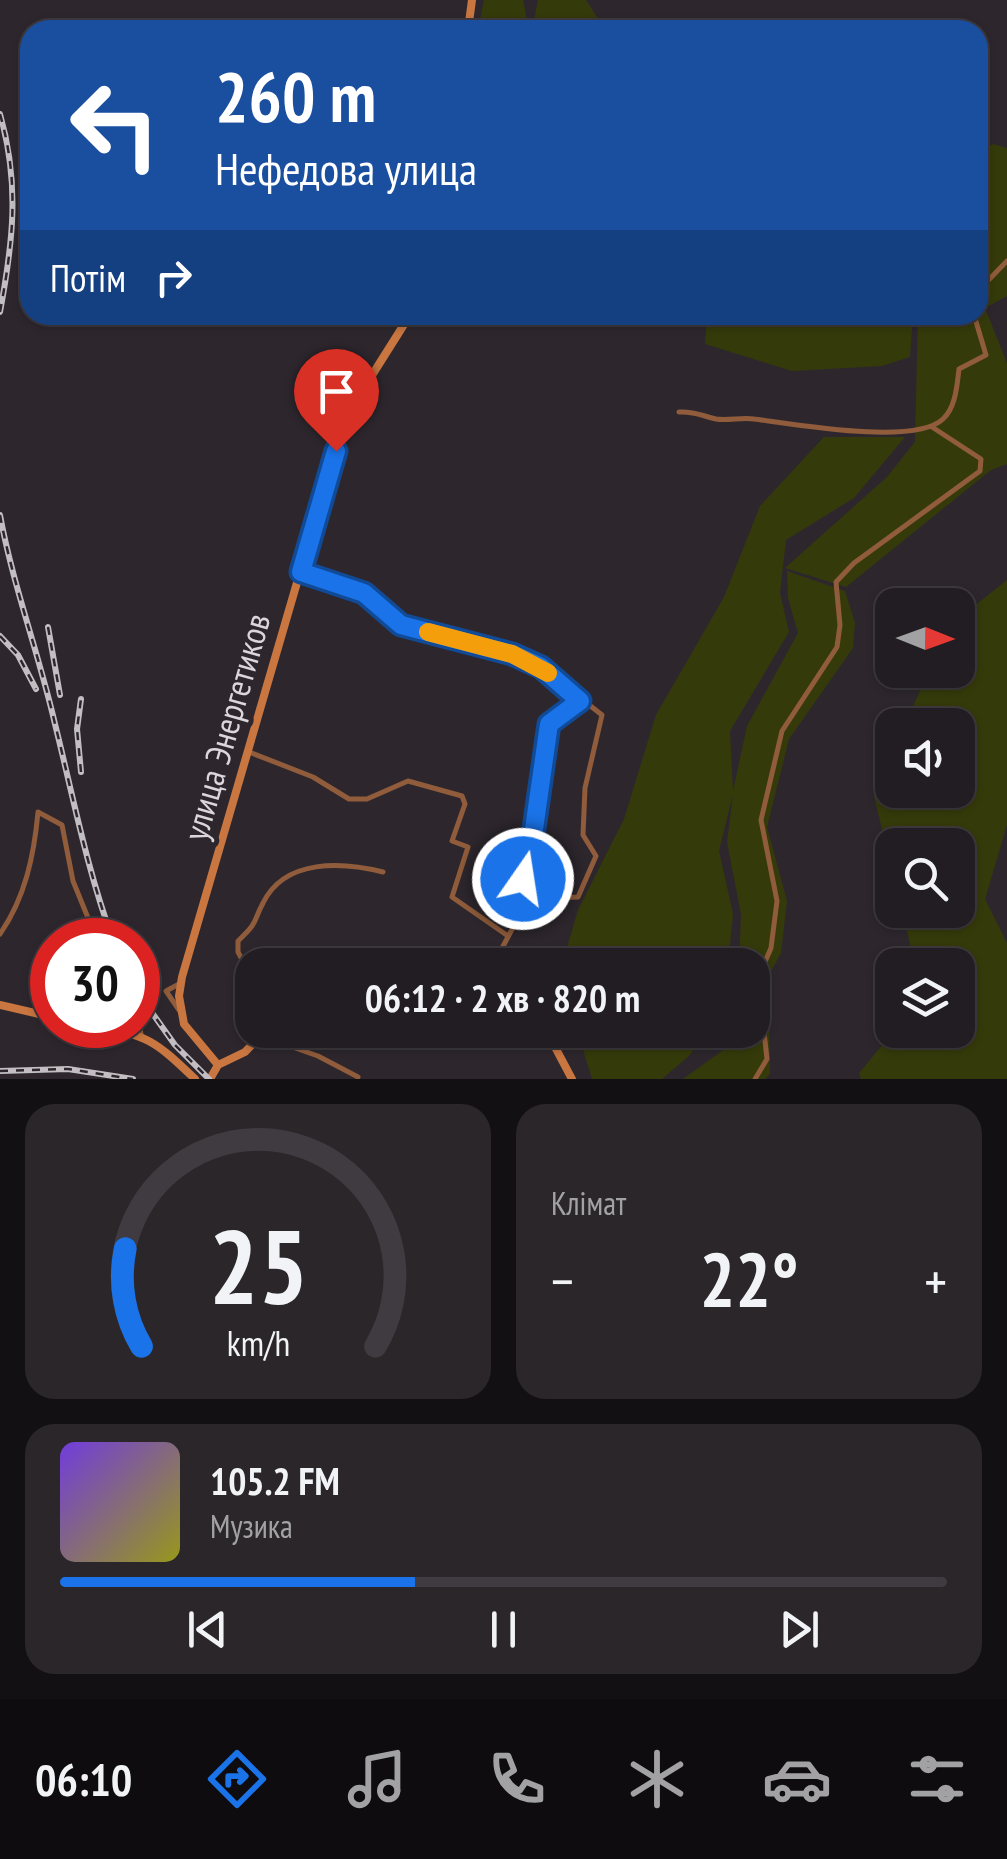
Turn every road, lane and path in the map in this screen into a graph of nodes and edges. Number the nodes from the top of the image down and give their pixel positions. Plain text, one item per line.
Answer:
1 (1007, 261) edge
2 (988, 281) edge
3 (404, 325) edge
4 (977, 325) edge
5 (679, 412) dead end
6 (932, 427) junction
7 (301, 572) junction
8 (580, 701) junction
9 (249, 752) junction
10 (383, 872) dead end
11 (88, 918) edge
12 (518, 920) junction
13 (0, 934) edge
14 (508, 936) junction
15 (238, 948) edge
16 (501, 948) edge
17 (181, 982) junction
18 (0, 1005) edge
19 (180, 1010) junction
20 (30, 1012) edge
21 (160, 1045) edge
22 (249, 1048) edge
23 (299, 1048) edge
24 (556, 1048) edge
25 (218, 1065) junction
26 (358, 1076) dead end
27 (195, 1079) edge
28 (210, 1079) edge
29 (572, 1079) edge
30 (756, 1079) edge

1 - 2 street
3 - 7 main road, улица Энергетиков
4 - 6 street
5 - 6 street
6 - 30 street
7 - 8 street
7 - 9 main road, улица Энергетиков
8 - 12 street
8 - 12 street
9 - 14 street
9 - 17 main road, улица Энергетиков
10 - 15 street
11 - 13 street
12 - 14 street
14 - 16 street
17 - 19 main road, улица Энергетиков
17 - 19 street
18 - 20 main road
19 - 25 main road
21 - 27 main road
22 - 25 main road
23 - 26 street
24 - 29 main road
25 - 28 main road

